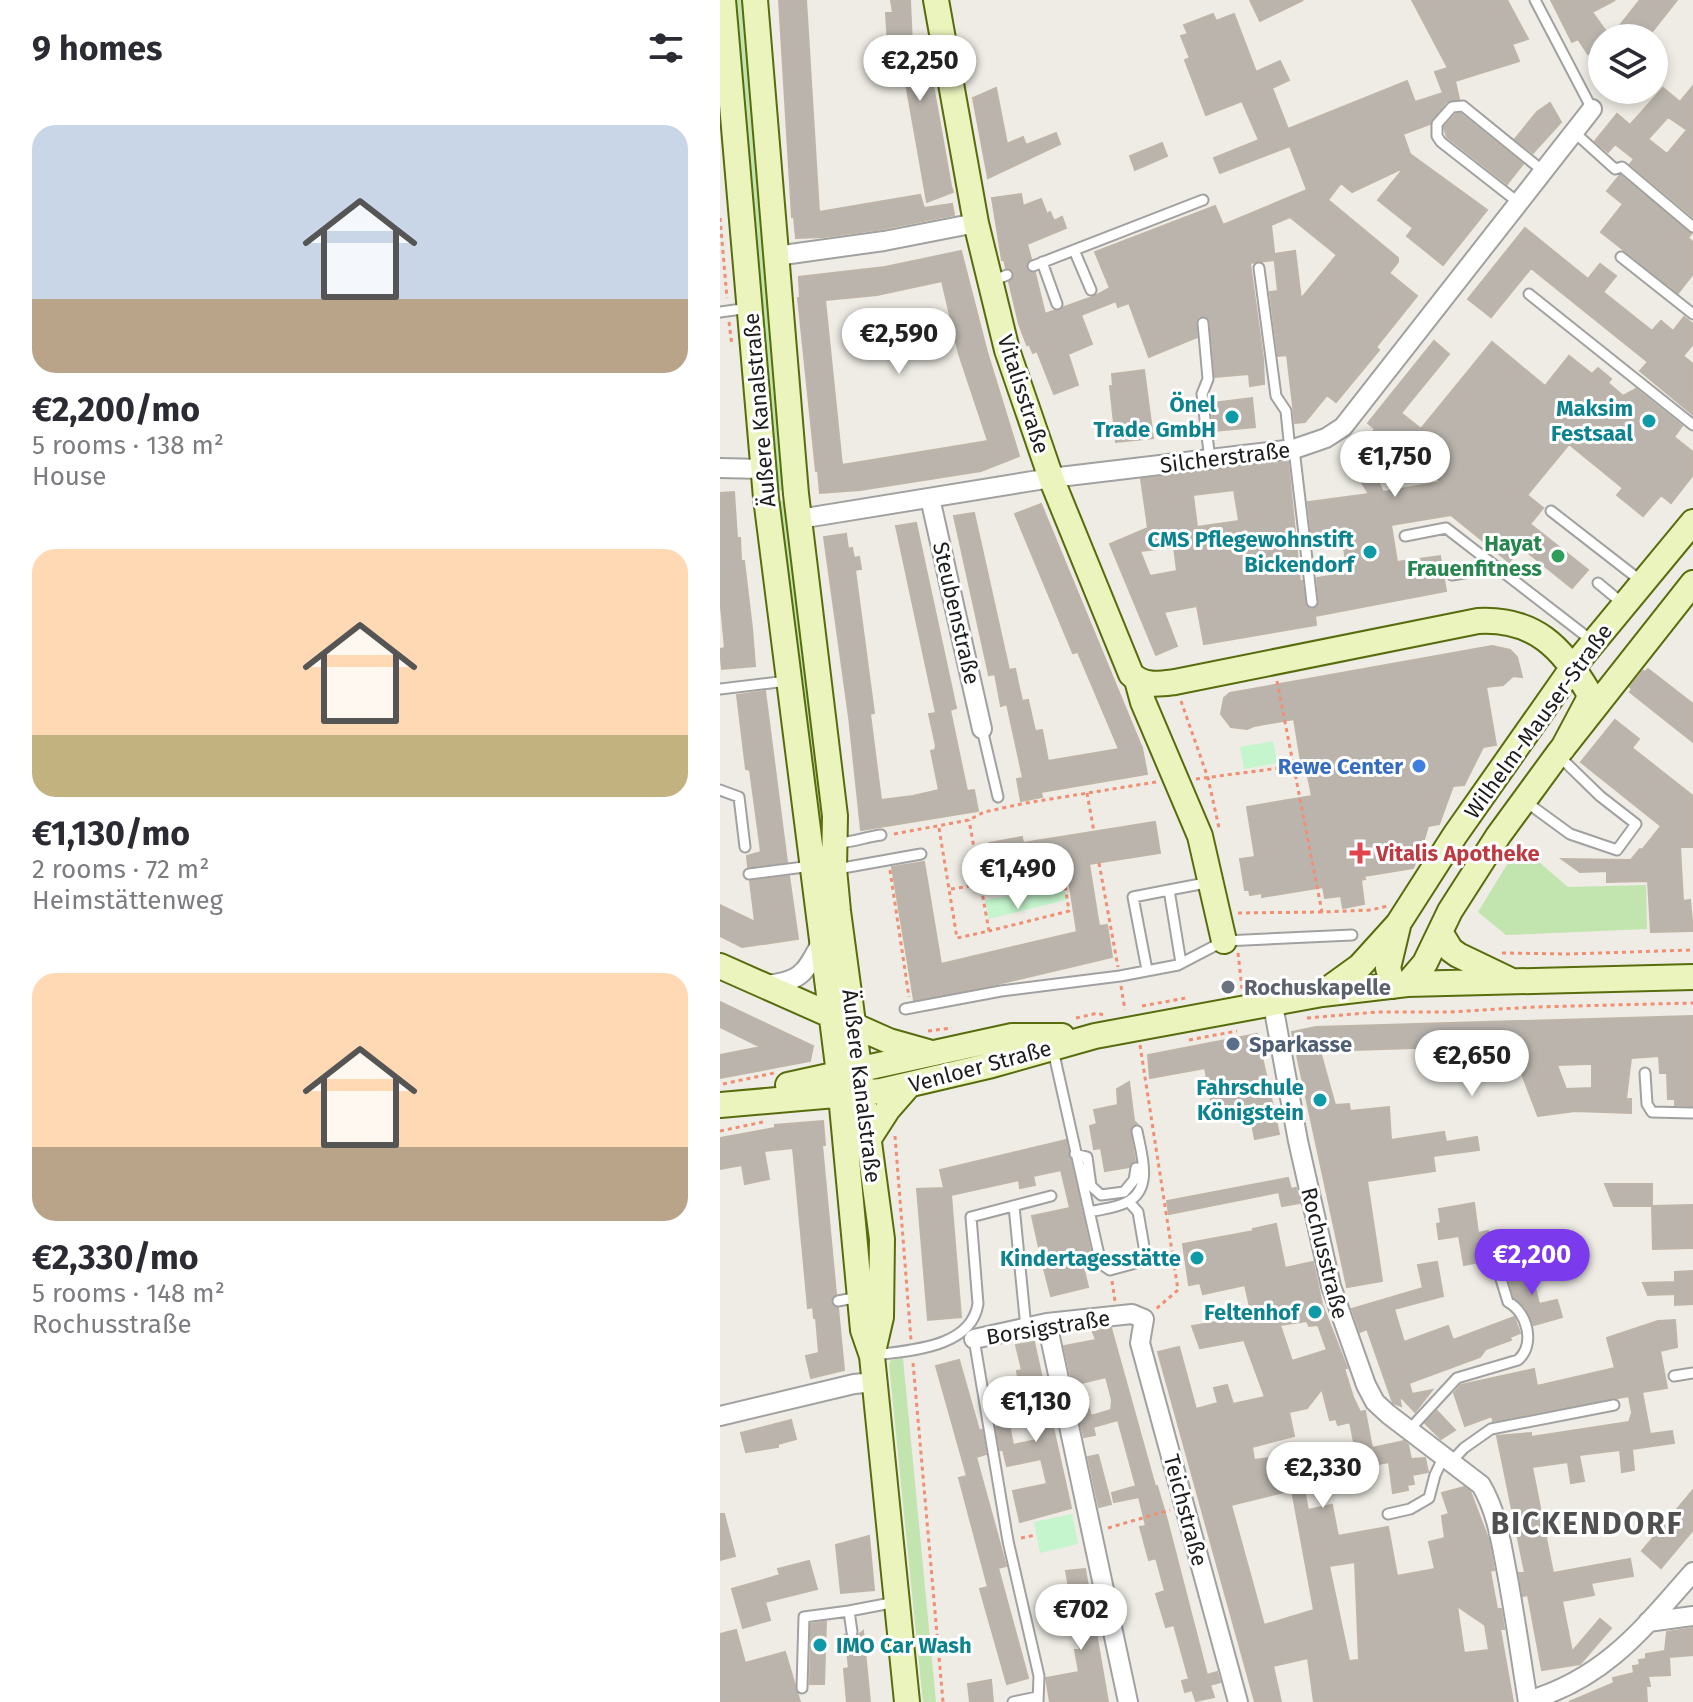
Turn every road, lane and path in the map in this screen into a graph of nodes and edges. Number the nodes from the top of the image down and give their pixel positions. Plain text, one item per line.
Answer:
1 (755, 0) edge
2 (936, 0) edge
3 (1535, 0) edge
4 (722, 16) edge
5 (1592, 109) joint
6 (1574, 132) junction
7 (1543, 171) junction
8 (1203, 200) dead end
9 (1519, 203) junction
10 (976, 223) junction
11 (1693, 227) edge
12 (1074, 250) junction
13 (776, 256) junction
14 (1621, 257) dead end
15 (1259, 268) dead end
16 (1091, 290) dead end
17 (1529, 294) dead end
18 (1057, 304) dead end
19 (749, 308) junction
20 (720, 312) edge
21 (1693, 314) edge
22 (1203, 323) dead end
23 (1693, 425) edge
24 (1292, 449) junction
25 (1210, 460) junction
26 (720, 468) edge
27 (763, 469) junction
28 (1051, 478) junction
29 (930, 498) junction
30 (1551, 511) dead end
31 (799, 519) junction
32 (1693, 522) edge
33 (1405, 536) dead end
34 (1490, 562) junction
35 (1452, 575) dead end
36 (1598, 583) dead end
37 (1644, 583) junction
38 (1693, 583) edge
39 (1312, 602) dead end
40 (1625, 605) junction
41 (1449, 628) junction
42 (1594, 642) junction
43 (1273, 662) junction
44 (1573, 667) junction
45 (1137, 680) junction
46 (788, 681) junction
47 (1175, 682) junction
48 (720, 689) edge
49 (1555, 694) junction
50 (982, 729) joint
51 (1560, 751) junction
52 (1295, 766) junction
53 (1208, 778) junction
54 (1148, 783) dead end
55 (720, 790) edge
56 (1087, 793) junction
57 (998, 797) dead end
58 (1524, 800) junction
59 (835, 816) junction
60 (806, 819) junction
61 (969, 820) junction
62 (939, 826) junction
63 (1094, 832) dead end
64 (881, 835) joint
65 (1221, 838) dead end
66 (835, 843) junction
67 (745, 847) dead end
68 (921, 854) dead end
69 (888, 859) junction
70 (1099, 863) dead end
71 (823, 868) junction
72 (749, 874) dead end
73 (1212, 882) junction
74 (981, 885) junction
75 (949, 890) junction
76 (1169, 890) junction
77 (1418, 894) junction
78 (1322, 912) junction
79 (1445, 921) junction
80 (1398, 924) junction
81 (989, 931) junction
82 (1352, 935) dead end
83 (1231, 941) junction
84 (821, 943) junction
85 (1181, 963) junction
86 (720, 966) edge
87 (1147, 970) junction
88 (1120, 976) junction
89 (1693, 977) edge
90 (1511, 981) junction
91 (763, 985) junction
92 (1400, 985) junction
93 (1322, 994) junction
94 (1243, 998) dead end
95 (1273, 1005) junction
96 (908, 1008) joint
97 (1125, 1010) dead end
98 (830, 1014) junction
99 (1076, 1018) dead end
100 (1096, 1024) junction
101 (855, 1026) junction
102 (834, 1040) junction
103 (1140, 1043) dead end
104 (1052, 1047) junction
105 (931, 1053) junction
106 (786, 1071) dead end
107 (1645, 1073) dead end
108 (851, 1083) junction
109 (720, 1084) edge
110 (909, 1085) junction
111 (720, 1104) edge
112 (1693, 1113) edge
113 (1137, 1131) dead end
114 (868, 1140) junction
115 (1075, 1154) junction
116 (1136, 1168) dead end
117 (1051, 1196) dead end
118 (1129, 1202) junction
119 (1014, 1206) junction
120 (1090, 1212) junction
121 (854, 1236) junction
122 (882, 1239) junction
123 (1110, 1270) junction
124 (1500, 1276) dead end
125 (1120, 1315) junction
126 (1144, 1319) junction
127 (1047, 1323) junction
128 (1026, 1328) junction
129 (974, 1339) joint
130 (872, 1356) junction
131 (1693, 1373) edge
132 (1674, 1376) dead end
133 (875, 1382) junction
134 (1614, 1405) dead end
135 (720, 1416) edge
136 (1409, 1430) junction
137 (1447, 1459) junction
138 (1185, 1505) junction
139 (1388, 1514) dead end
140 (1092, 1531) junction
141 (1036, 1535) dead end
142 (1008, 1541) junction
143 (1693, 1572) edge
144 (896, 1602) junction
145 (849, 1611) junction
146 (1693, 1616) edge
147 (1648, 1622) junction
148 (852, 1632) dead end
149 (802, 1688) dead end
150 (1037, 1699) edge
151 (1528, 1701) edge
152 (907, 1702) edge
153 (1013, 1702) edge
154 (1128, 1702) edge
155 (1238, 1702) edge

1 - 13 main road, Äußere Kanalstraße
2 - 10 main road, Vitalisstraße
3 - 5 lane
4 - 19 main road, Äußere Kanalstraße
5 - 6 street, Silcherstraße
6 - 7 street, Silcherstraße
6 - 11 lane
7 - 9 street, Silcherstraße
7 - 9 lane
8 - 12 lane
9 - 24 street, Silcherstraße
10 - 13 street
10 - 28 main road, Vitalisstraße
12 - 16 lane
12 - 18 lane
13 - 31 main road, Äußere Kanalstraße
14 - 21 lane
15 - 24 lane
17 - 23 lane
19 - 20 lane
19 - 27 main road, Äußere Kanalstraße
22 - 25 lane
24 - 25 street, Silcherstraße
24 - 39 lane
25 - 28 street, Silcherstraße
26 - 27 street
27 - 46 main road, Äußere Kanalstraße
28 - 29 street, Silcherstraße
28 - 45 main road, Vitalisstraße
29 - 31 street, Silcherstraße
29 - 50 street, Steubenstraße
30 - 37 lane
31 - 59 main road, Äußere Kanalstraße
32 - 37 main road, Wilhelm-Mauser-Straße
33 - 34 lane
34 - 35 lane
34 - 42 lane
36 - 40 lane
37 - 40 main road, Wilhelm-Mauser-Straße
38 - 51 main road, Wilhelm-Mauser-Straße
40 - 42 main road, Wilhelm-Mauser-Straße
41 - 43 main road
41 - 44 main road
41 - 49 main road
42 - 44 main road, Wilhelm-Mauser-Straße
43 - 47 main road
43 - 52 path
44 - 49 main road, Wilhelm-Mauser-Straße
44 - 51 main road
45 - 47 main road
45 - 73 main road, Vitalisstraße
46 - 48 lane
46 - 60 main road, Äußere Kanalstraße
47 - 53 path
49 - 77 main road, Wilhelm-Mauser-Straße
50 - 57 lane
51 - 58 main road, Wilhelm-Mauser-Straße
51 - 58 lane
52 - 53 path
52 - 78 path
53 - 65 path
54 - 56 path
55 - 67 lane
56 - 61 path
56 - 63 path
58 - 79 main road, Wilhelm-Mauser-Straße
59 - 60 main road
59 - 66 main road, Äußere Kanalstraße
60 - 71 main road, Äußere Kanalstraße
61 - 62 path
61 - 74 path
62 - 64 path
62 - 75 path
64 - 66 lane
66 - 71 main road, Äußere Kanalstraße
68 - 69 lane
69 - 71 lane
69 - 96 path
70 - 88 path
71 - 72 lane
71 - 84 main road, Äußere Kanalstraße
71 - 101 main road, Äußere Kanalstraße
73 - 76 lane
73 - 83 main road, Vitalisstraße
74 - 75 path
74 - 81 path
74 - 81 path
75 - 81 path
76 - 85 lane
76 - 87 lane
77 - 78 path
77 - 79 main road
77 - 80 main road, Wilhelm-Mauser-Straße
78 - 83 path
79 - 90 main road, Venloer Straße
79 - 92 main road, Wilhelm-Mauser-Straße
80 - 92 main road, Wilhelm-Mauser-Straße
80 - 93 main road, Wilhelm-Mauser-Straße
82 - 83 lane
83 - 85 lane
83 - 94 path
84 - 91 street
84 - 98 main road, Äußere Kanalstraße
85 - 87 lane
86 - 91 main road
87 - 88 lane
88 - 96 lane
88 - 97 path
89 - 90 main road, Venloer Straße
90 - 92 main road, Venloer Straße
91 - 98 main road
91 - 102 main road
92 - 93 main road, Venloer Straße
93 - 95 main road, Venloer Straße
95 - 100 main road, Venloer Straße
95 - 136 street, Rochusstraße
98 - 101 main road
98 - 102 main road, Äußere Kanalstraße
99 - 100 path
100 - 104 main road, Venloer Straße
100 - 105 main road, Venloer Straße
101 - 105 main road
101 - 108 main road, Äußere Kanalstraße
102 - 108 main road, Äußere Kanalstraße
103 - 126 path
104 - 110 main road, Venloer Straße
104 - 115 lane
105 - 108 main road, Venloer Straße
106 - 109 path
107 - 112 lane
108 - 110 main road, Venloer Straße
108 - 111 main road, Venloer Straße
108 - 114 main road, Äußere Kanalstraße
108 - 121 main road, Äußere Kanalstraße
110 - 114 main road
113 - 118 lane
114 - 122 main road, Äußere Kanalstraße
115 - 116 lane
115 - 120 lane
117 - 119 lane
118 - 120 lane
118 - 123 lane
119 - 128 lane
119 - 130 lane
120 - 123 lane
121 - 122 main road
121 - 130 main road, Äußere Kanalstraße
122 - 130 main road, Äußere Kanalstraße
123 - 125 path
124 - 136 lane
125 - 126 street
125 - 127 street, Borsigstraße
126 - 138 street, Teichstraße
127 - 128 street, Borsigstraße
127 - 140 street
128 - 129 street, Borsigstraße
129 - 142 lane
130 - 133 main road, Äußere Kanalstraße
131 - 132 lane
133 - 135 street
133 - 144 main road, Äußere Kanalstraße
134 - 137 lane
136 - 137 street, Rochusstraße
137 - 139 lane
137 - 151 street, Rochusstraße
138 - 140 path
138 - 155 street, Teichstraße
140 - 154 street
141 - 142 path
142 - 150 lane
143 - 147 street
144 - 145 lane
144 - 152 main road, Äußere Kanalstraße
145 - 148 lane
145 - 149 lane
146 - 147 street
147 - 151 street
150 - 153 lane

